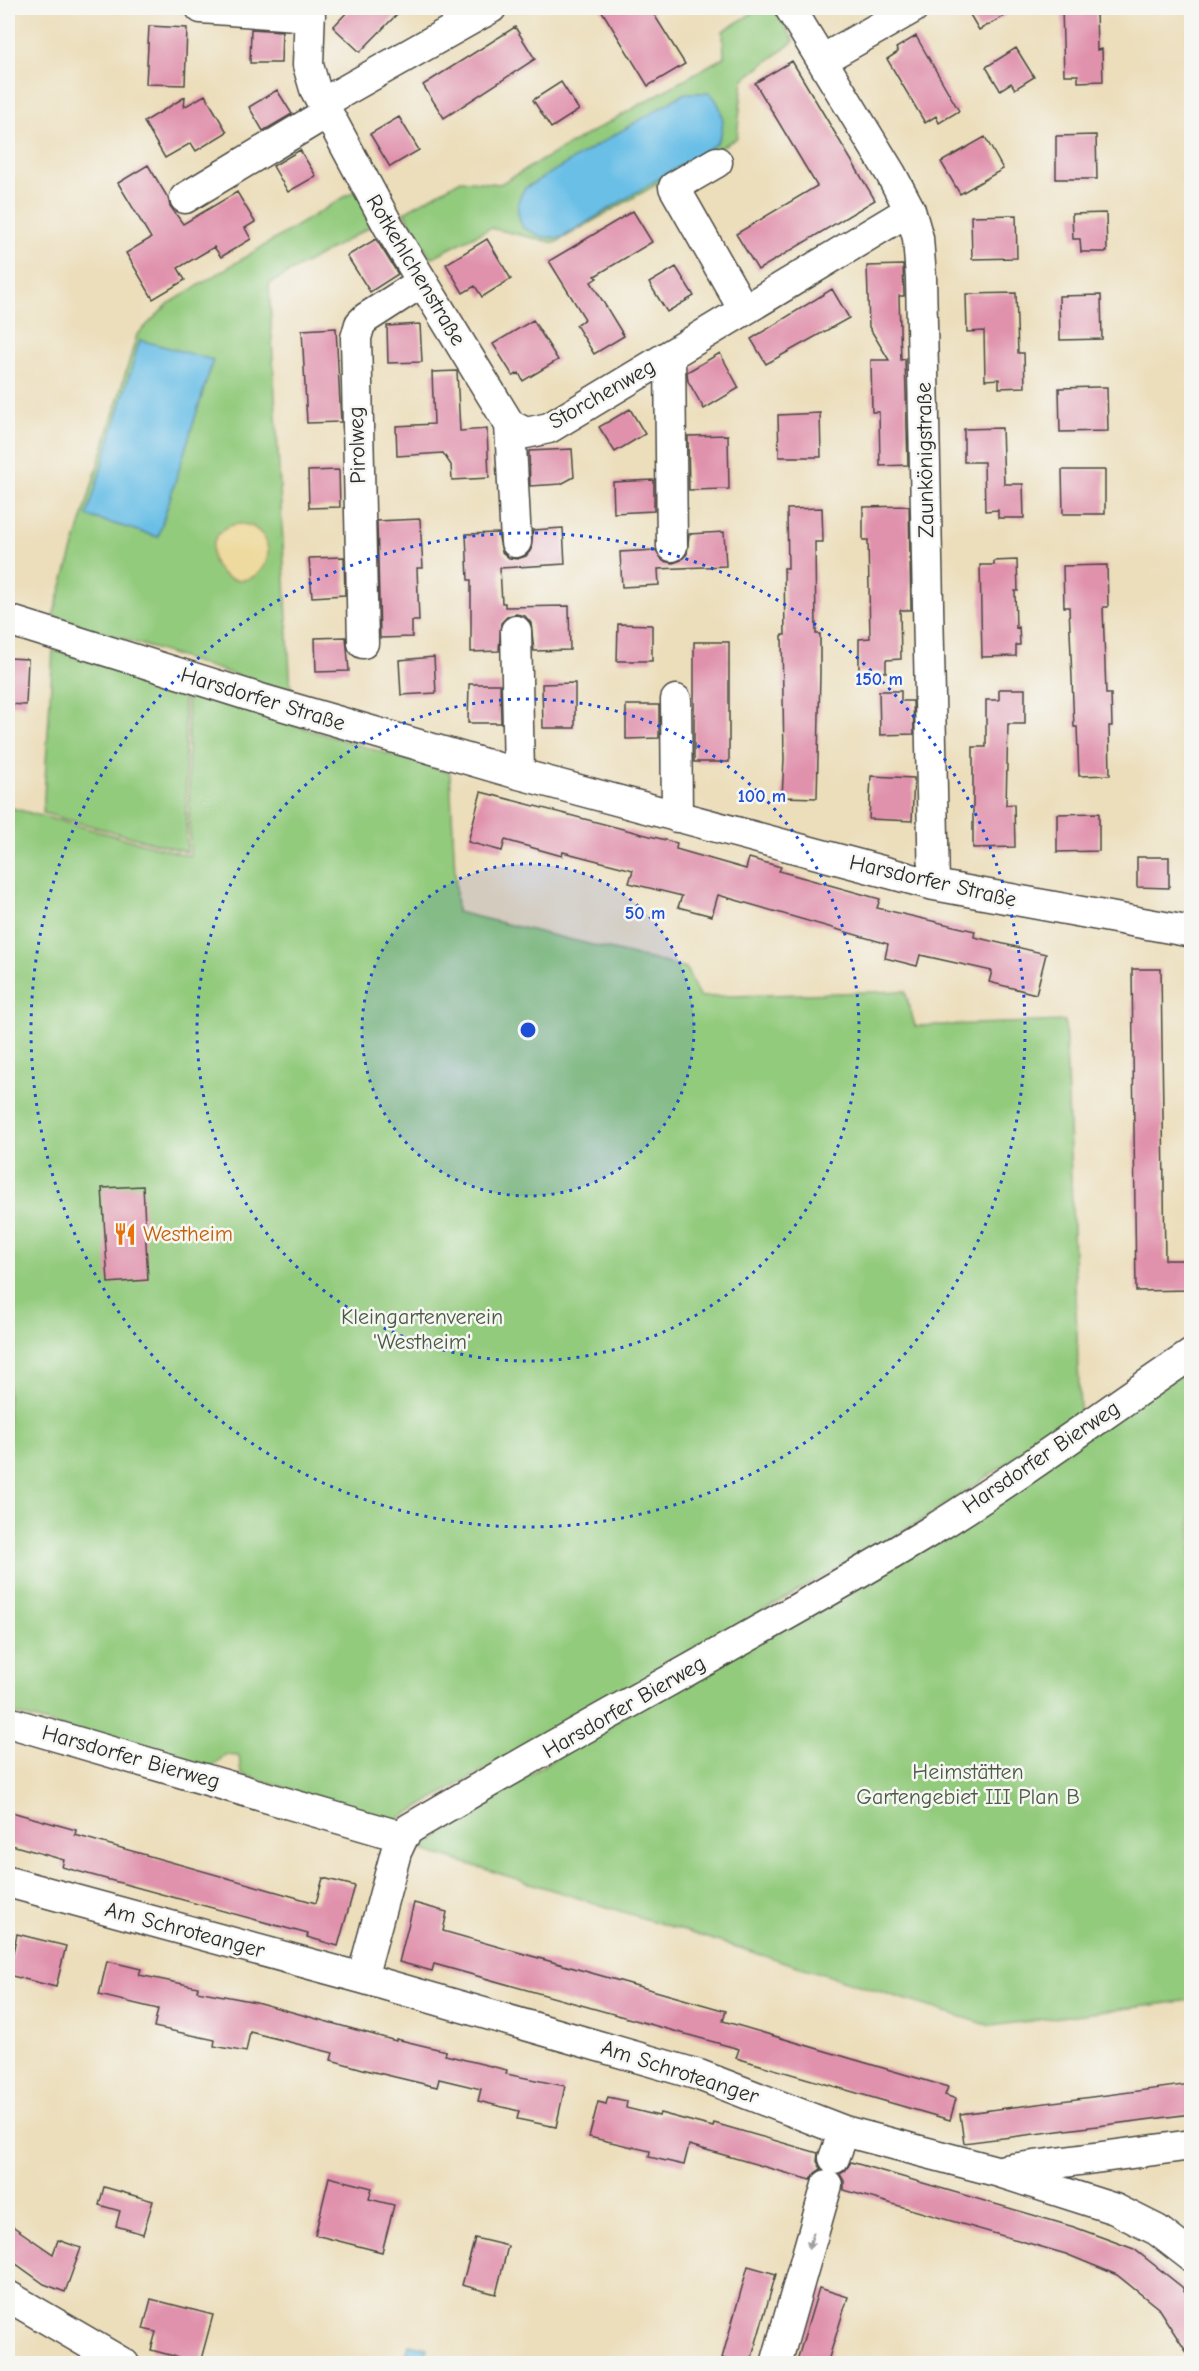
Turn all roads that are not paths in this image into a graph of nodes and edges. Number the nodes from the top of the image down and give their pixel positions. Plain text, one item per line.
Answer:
1 (201, 8) edge
2 (491, 8) edge
3 (790, 8) edge
4 (913, 8) edge
5 (310, 12) edge
6 (822, 60) junction
7 (325, 108) junction
8 (717, 162) dead end
9 (185, 198) dead end
10 (910, 210) junction
11 (422, 282) junction
12 (744, 310) junction
13 (670, 355) junction
14 (510, 425) junction
15 (516, 543) dead end
16 (672, 546) dead end
17 (8, 620) edge
18 (516, 631) dead end
19 (363, 643) dead end
20 (676, 700) dead end
21 (519, 774) junction
22 (677, 817) junction
23 (934, 885) junction
24 (1191, 932) edge
25 (1191, 1354) edge
26 (8, 1722) edge
27 (403, 1837) junction
28 (8, 1882) edge
29 (362, 1978) junction
30 (1191, 2145) edge
31 (835, 2158) junction
32 (996, 2171) junction
33 (1191, 2257) edge
34 (8, 2296) edge
35 (124, 2364) edge
36 (776, 2364) edge

1 - 5 street, Rotkehlchenstraße
2 - 7 street
3 - 6 street, Zaunkönigstraße
4 - 6 street
5 - 7 street, Rotkehlchenstraße
6 - 10 street, Zaunkönigstraße
7 - 9 street
7 - 11 street, Rotkehlchenstraße
8 - 12 street
10 - 12 street, Storchenweg
10 - 23 street, Zaunkönigstraße
11 - 14 street, Rotkehlchenstraße
11 - 19 street, Pirolweg
12 - 13 street, Storchenweg
13 - 14 street, Storchenweg
13 - 16 street, Storchenweg
14 - 15 street
17 - 21 street, Harsdorfer Straße
18 - 21 street
20 - 22 street
21 - 22 street, Harsdorfer Straße
22 - 23 street, Harsdorfer Straße
23 - 24 street, Harsdorfer Straße
25 - 27 street, Harsdorfer Bierweg
26 - 27 street, Harsdorfer Bierweg
27 - 29 street
28 - 29 street, Am Schroteanger
29 - 31 street, Am Schroteanger
30 - 32 street, Am Schroteanger
31 - 32 street, Am Schroteanger
31 -> 36 street
32 - 33 street, Am Schroteanger
34 - 35 street

